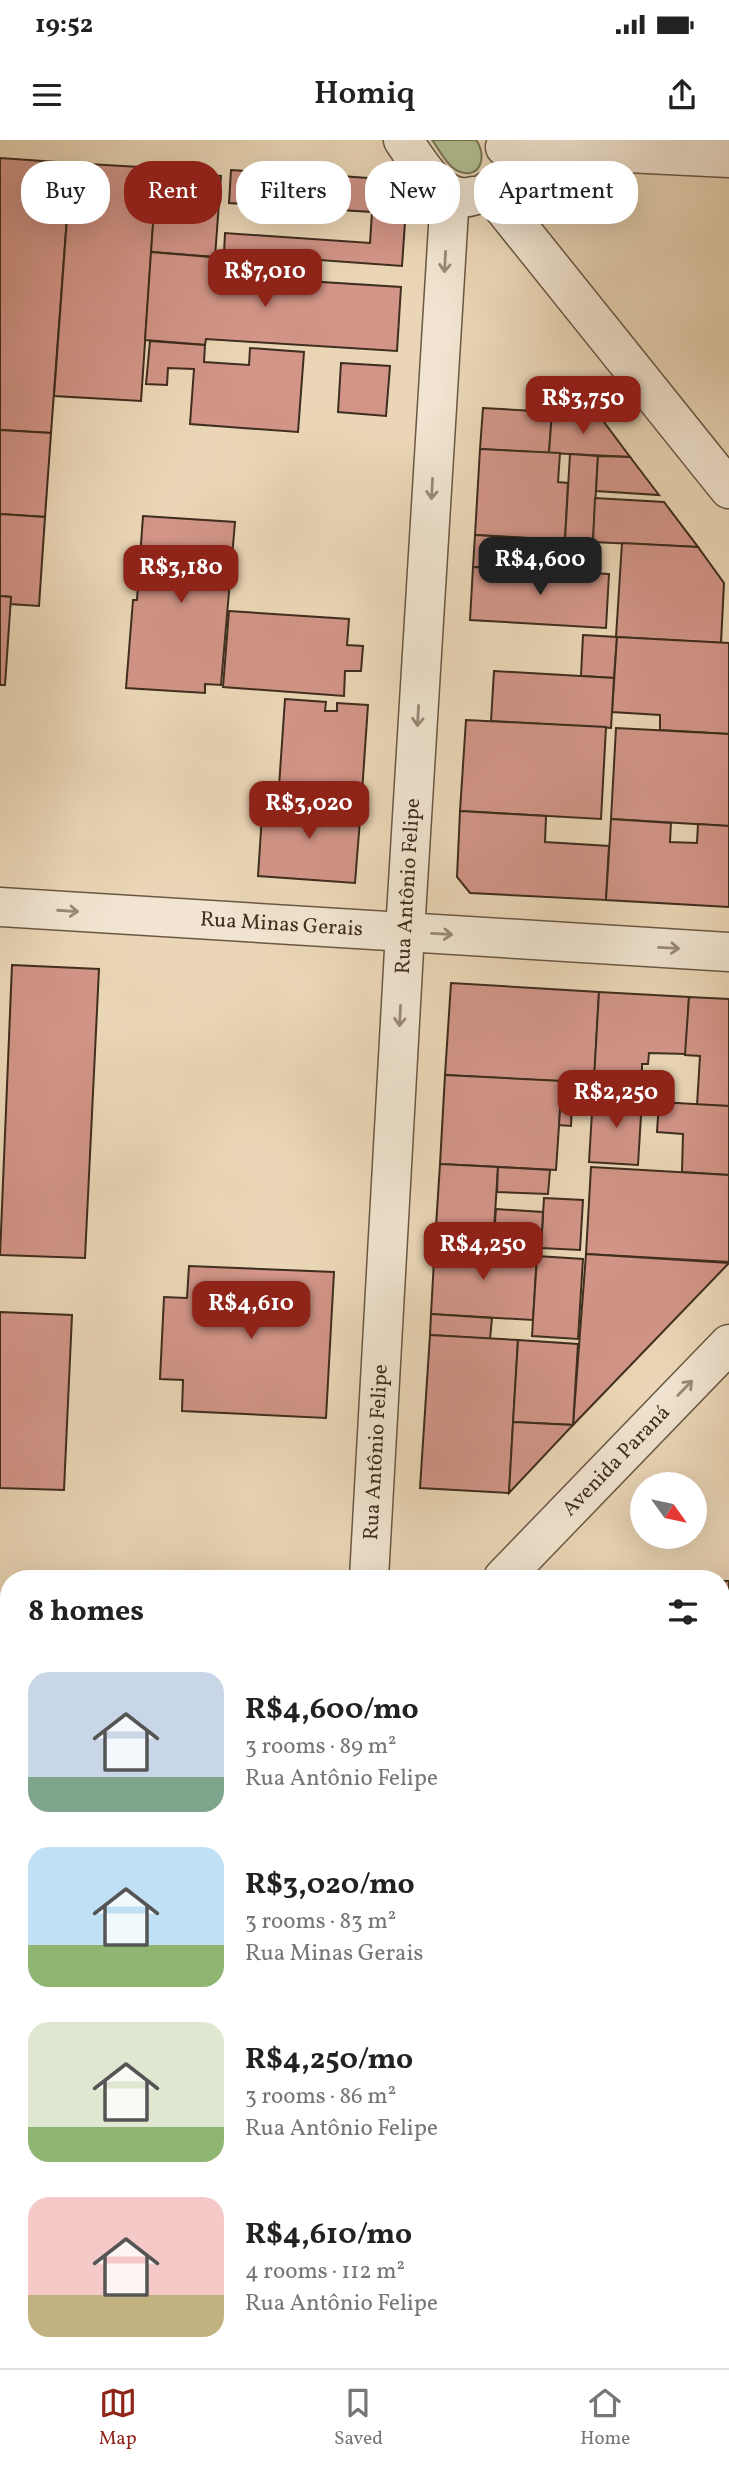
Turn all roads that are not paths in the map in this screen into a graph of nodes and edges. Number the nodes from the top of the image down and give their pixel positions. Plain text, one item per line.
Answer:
1 (403, 140) edge
2 (504, 143) edge
3 (729, 158) edge
4 (419, 161) edge
5 (506, 161) edge
6 (448, 224) edge
7 (516, 224) edge
8 (729, 489) edge
9 (0, 907) edge
10 (405, 932) junction
11 (729, 951) edge
12 (729, 1344) edge
13 (369, 1570) edge
14 (511, 1570) edge

1 - 4 street
2 - 3 street
2 - 5 street
6 -> 10 street, Rua Antônio Felipe
7 - 8 street
9 -> 10 street, Rua Minas Gerais
10 -> 11 street, Rua Minas Gerais
10 -> 13 street, Rua Antônio Felipe
14 -> 12 street, Avenida Paraná

